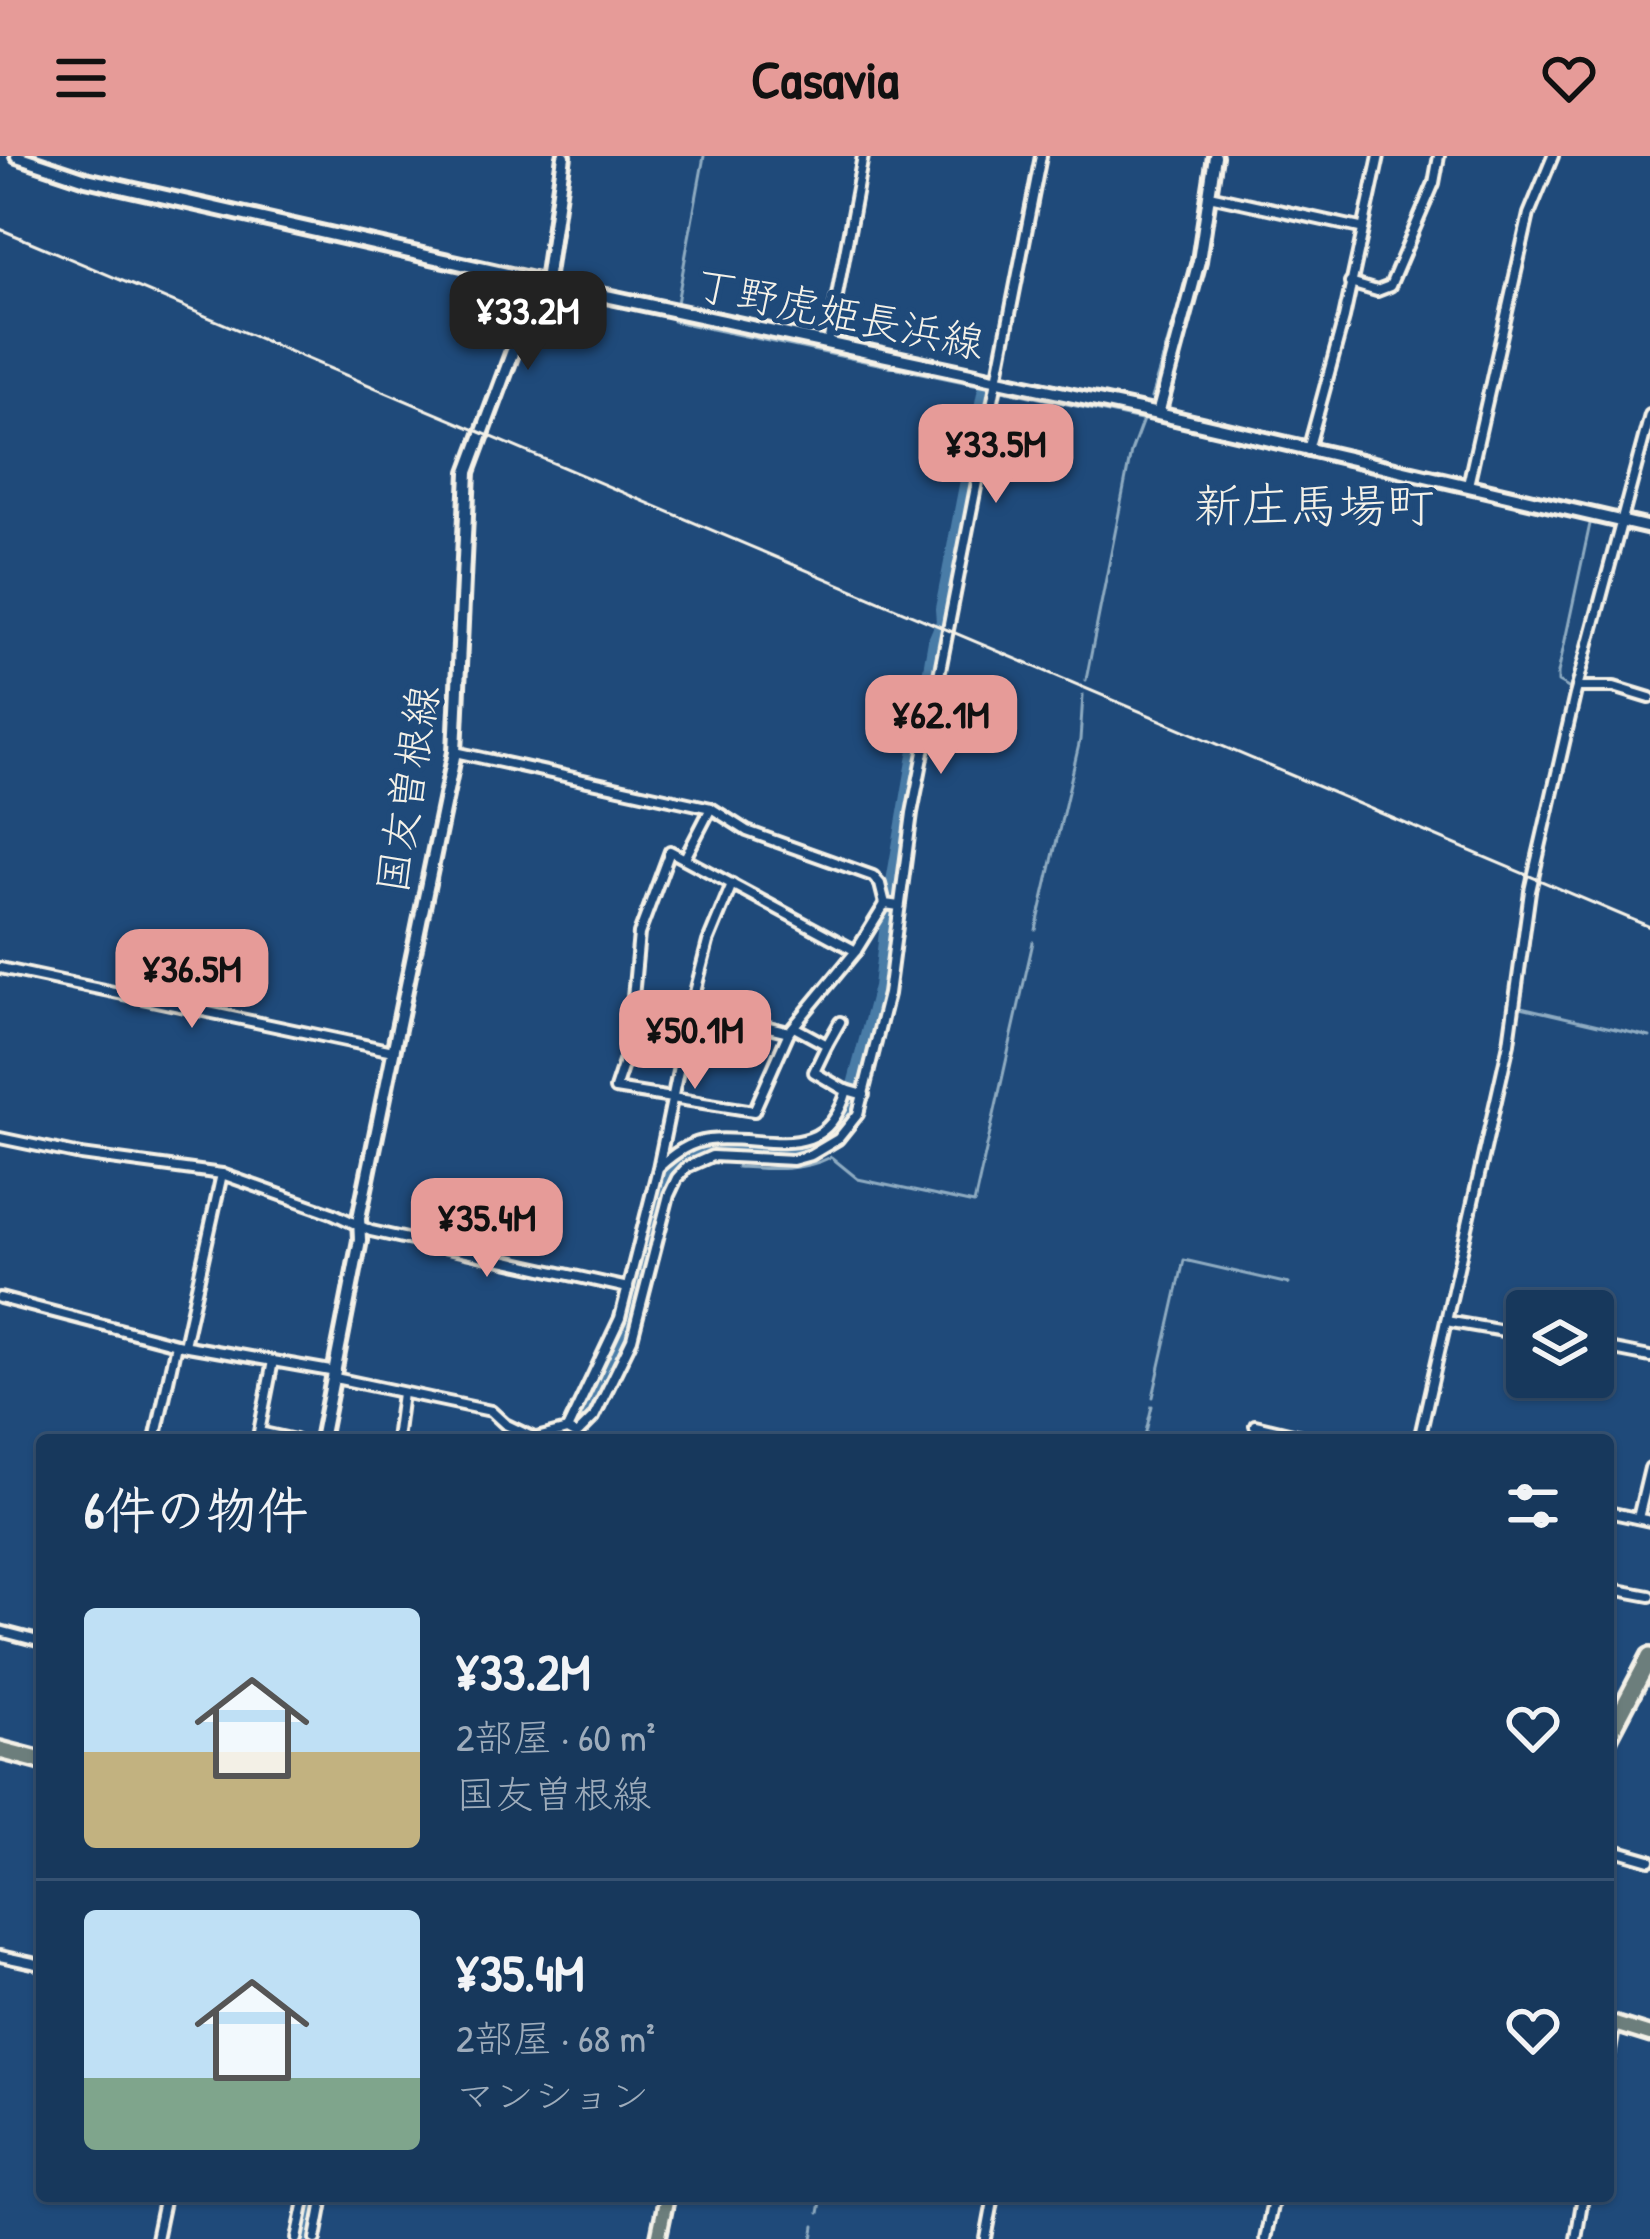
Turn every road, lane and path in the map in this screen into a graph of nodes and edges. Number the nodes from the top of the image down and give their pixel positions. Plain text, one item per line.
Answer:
1 (17, 156) edge
2 (564, 156) edge
3 (863, 156) edge
4 (1041, 156) edge
5 (1215, 156) edge
6 (1379, 156) edge
7 (1439, 156) edge
8 (1553, 156) edge
9 (1209, 195) junction
10 (1361, 228) junction
11 (546, 281) junction
12 (1350, 284) junction
13 (828, 344) junction
14 (998, 380) junction
15 (1158, 414) junction
16 (1650, 415) edge
17 (1308, 450) junction
18 (1468, 485) junction
19 (1622, 522) junction
20 (1650, 528) edge
21 (1577, 687) junction
22 (1650, 698) edge
23 (455, 752) junction
24 (711, 808) junction
25 (686, 858) junction
26 (732, 884) junction
27 (885, 904) junction
28 (898, 906) junction
29 (856, 952) junction
30 (0, 968) edge
31 (691, 1008) junction
32 (840, 1022) dead end
33 (792, 1029) junction
34 (827, 1045) junction
35 (393, 1051) junction
36 (855, 1093) junction
37 (671, 1099) junction
38 (0, 1138) edge
39 (658, 1168) junction
40 (222, 1174) junction
41 (360, 1228) junction
42 (628, 1288) junction
43 (0, 1298) edge
44 (1446, 1321) junction
45 (1506, 1331) edge
46 (180, 1345) junction
47 (1614, 1350) edge
48 (1650, 1357) edge
49 (273, 1361) junction
50 (336, 1375) junction
51 (402, 1393) junction
52 (1256, 1425) dead end
53 (156, 1434) edge
54 (268, 1434) edge
55 (322, 1434) edge
56 (397, 1434) edge
57 (523, 1434) edge
58 (574, 1434) edge
59 (575, 1434) edge
60 (1293, 1434) edge
61 (1420, 1434) edge
62 (1650, 1468) edge
63 (1614, 1513) edge
64 (1638, 1518) junction
65 (1650, 1521) edge
66 (1618, 1590) dead end
67 (1650, 1596) edge
68 (0, 1631) edge
69 (36, 1640) edge
70 (1650, 1657) edge
71 (1614, 1726) edge
72 (0, 1750) edge
73 (36, 1759) edge
74 (1614, 1850) edge
75 (1650, 1860) edge
76 (0, 1956) edge
77 (36, 1964) edge
78 (1614, 2024) edge
79 (1650, 2035) edge
80 (164, 2202) edge
81 (305, 2202) edge
82 (323, 2202) edge
83 (666, 2202) edge
84 (993, 2202) edge
85 (1273, 2202) edge
86 (1582, 2202) edge
87 (156, 2239) edge
88 (297, 2239) edge
89 (316, 2239) edge
90 (658, 2239) edge
91 (986, 2239) edge
92 (1264, 2239) edge
93 (1576, 2239) edge

1 - 11 main road, 丁野虎姫長浜線
2 - 11 main road, 国友曽根線
3 - 13 street
4 - 14 street
5 - 9 main road
6 - 10 street
7 - 12 street
8 - 18 street
9 - 10 street
9 - 15 main road
10 - 12 street
11 - 13 main road, 丁野虎姫長浜線
11 - 23 main road, 国友曽根線
12 - 17 street
13 - 14 main road, 丁野虎姫長浜線
14 - 15 main road, 丁野虎姫長浜線
14 - 28 street
15 - 17 main road, 丁野虎姫長浜線
16 - 19 street
17 - 18 main road, 丁野虎姫長浜線
18 - 19 main road, 丁野虎姫長浜線
19 - 20 main road, 丁野虎姫長浜線
19 - 21 street
21 - 22 street
21 - 44 street
23 - 24 street
23 - 35 main road, 国友曽根線
24 - 25 street
24 - 27 street
25 - 26 street
25 - 37 street
26 - 29 street
26 - 31 street
27 - 28 street
27 - 29 street
28 - 36 street
29 - 33 street
30 - 35 street
31 - 33 street
31 - 37 street
32 - 34 street
33 - 34 street
33 - 37 street
34 - 36 street
35 - 41 main road, 国友曽根線
36 - 39 street
36 - 59 street
37 - 39 street
38 - 40 street
39 - 42 street
40 - 41 street
40 - 46 street
41 - 42 street
41 - 50 main road, 国友曽根線
42 - 58 street
43 - 46 street
44 - 45 street
44 - 61 street
46 - 49 street
46 - 53 street
47 - 48 street
49 - 50 street
49 - 54 street
50 - 51 street
50 - 55 main road, 国友曽根線
51 - 56 street
51 - 57 street
52 - 60 street
62 - 64 street
63 - 64 street
64 - 65 street
66 - 67 street
68 - 69 street
70 - 71 highway
72 - 73 highway
74 - 75 street
76 - 77 street
78 - 79 main road
80 - 87 street
81 - 88 street
82 - 89 street
83 - 90 main road
84 - 91 street
85 - 92 street
86 - 93 street

